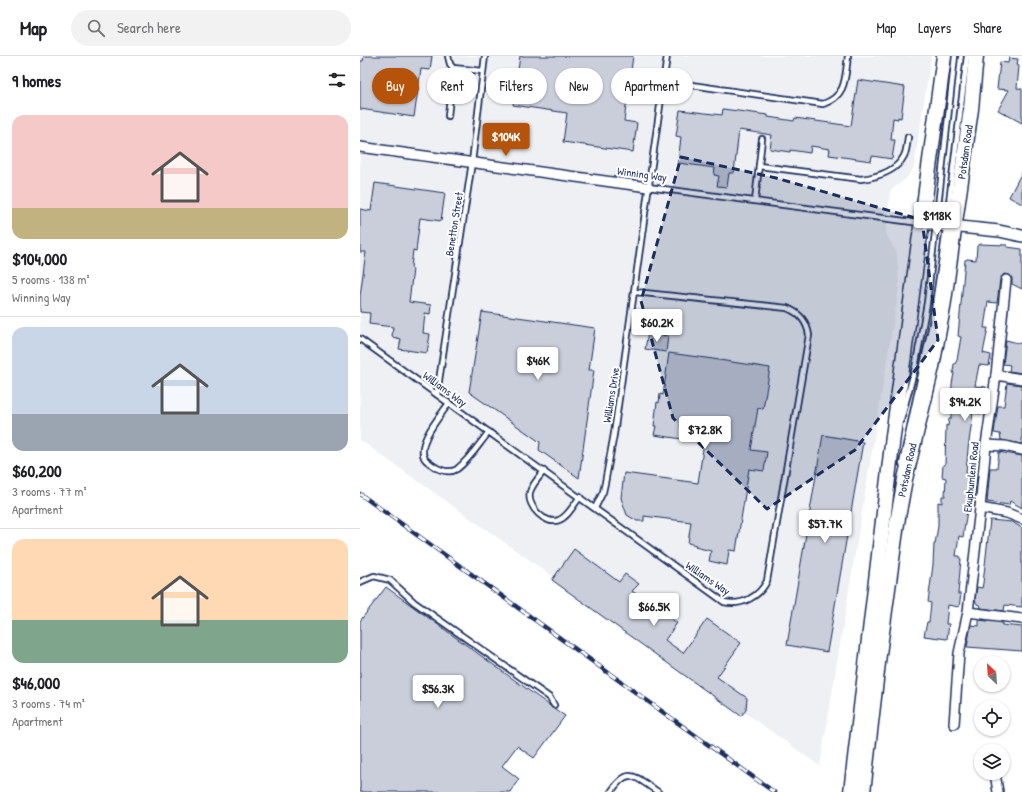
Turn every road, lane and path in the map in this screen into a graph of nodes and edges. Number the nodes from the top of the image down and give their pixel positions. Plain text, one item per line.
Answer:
1 (448, 56) edge
2 (485, 56) edge
3 (667, 56) edge
4 (848, 56) edge
5 (944, 56) edge
6 (954, 56) edge
7 (967, 56) edge
8 (976, 56) edge
9 (453, 68) edge
10 (666, 68) edge
11 (478, 70) edge
12 (483, 71) junction
13 (693, 85) edge
14 (449, 104) edge
15 (661, 104) edge
16 (448, 116) dead end
17 (908, 137) dead end
18 (762, 139) dead end
19 (360, 147) edge
20 (472, 162) junction
21 (759, 166) junction
22 (648, 187) junction
23 (755, 201) junction
24 (939, 225) junction
25 (1022, 236) edge
26 (1006, 280) dead end
27 (635, 292) junction
28 (360, 339) edge
29 (996, 375) junction
30 (1022, 380) edge
31 (437, 394) junction
32 (449, 403) junction
33 (490, 432) junction
34 (986, 445) junction
35 (1022, 450) edge
36 (544, 471) junction
37 (900, 472) dead end
38 (580, 497) junction
39 (595, 508) junction
40 (980, 508) junction
41 (1022, 519) edge
42 (360, 582) edge
43 (882, 594) dead end
44 (968, 612) junction
45 (1022, 618) edge
46 (868, 701) dead end
47 (554, 705) dead end
48 (954, 724) dead end
49 (861, 754) dead end
50 (996, 780) edge
51 (856, 788) edge
52 (611, 792) edge
53 (658, 792) edge
54 (998, 792) edge

1 - 9 lane
2 - 12 lane, Benetton Street
3 - 10 lane, Williams Drive
4 - 13 lane
5 - 24 main road, Potsdam Road
6 - 24 lane
7 - 24 lane
8 - 24 main road, Potsdam Road
11 - 12 lane
12 - 20 lane, Benetton Street
14 - 16 lane
15 - 22 lane, Williams Drive
17 - 21 lane
18 - 21 lane
19 - 20 street, Winning Way
20 - 22 street, Winning Way
20 - 31 lane, Benetton Street
21 - 23 lane
22 - 23 lane, Winning Way
22 - 27 lane, Williams Drive
23 - 24 lane, Winning Way
24 - 25 street
24 - 37 lane
24 - 51 main road, Potsdam Road
24 - 51 main road, Potsdam Road
26 - 29 street, Ekuphumleni Road
27 - 39 lane, Williams Drive
27 - 39 lane, Williams Way
28 - 31 lane, Williams Way
29 - 30 street
29 - 34 street, Ekuphumleni Road
31 - 32 lane, Williams Way
32 - 33 lane, Williams Way
32 - 33 lane
33 - 36 lane, Williams Way
34 - 35 street
34 - 40 street, Ekuphumleni Road
36 - 38 lane, Williams Way
36 - 38 lane
38 - 39 lane, Williams Way
40 - 41 street
40 - 44 street, Ekuphumleni Road
42 - 47 lane
43 - 46 lane
44 - 45 street
44 - 48 street, Ekuphumleni Road
49 - 51 lane
50 - 54 street
52 - 53 lane

